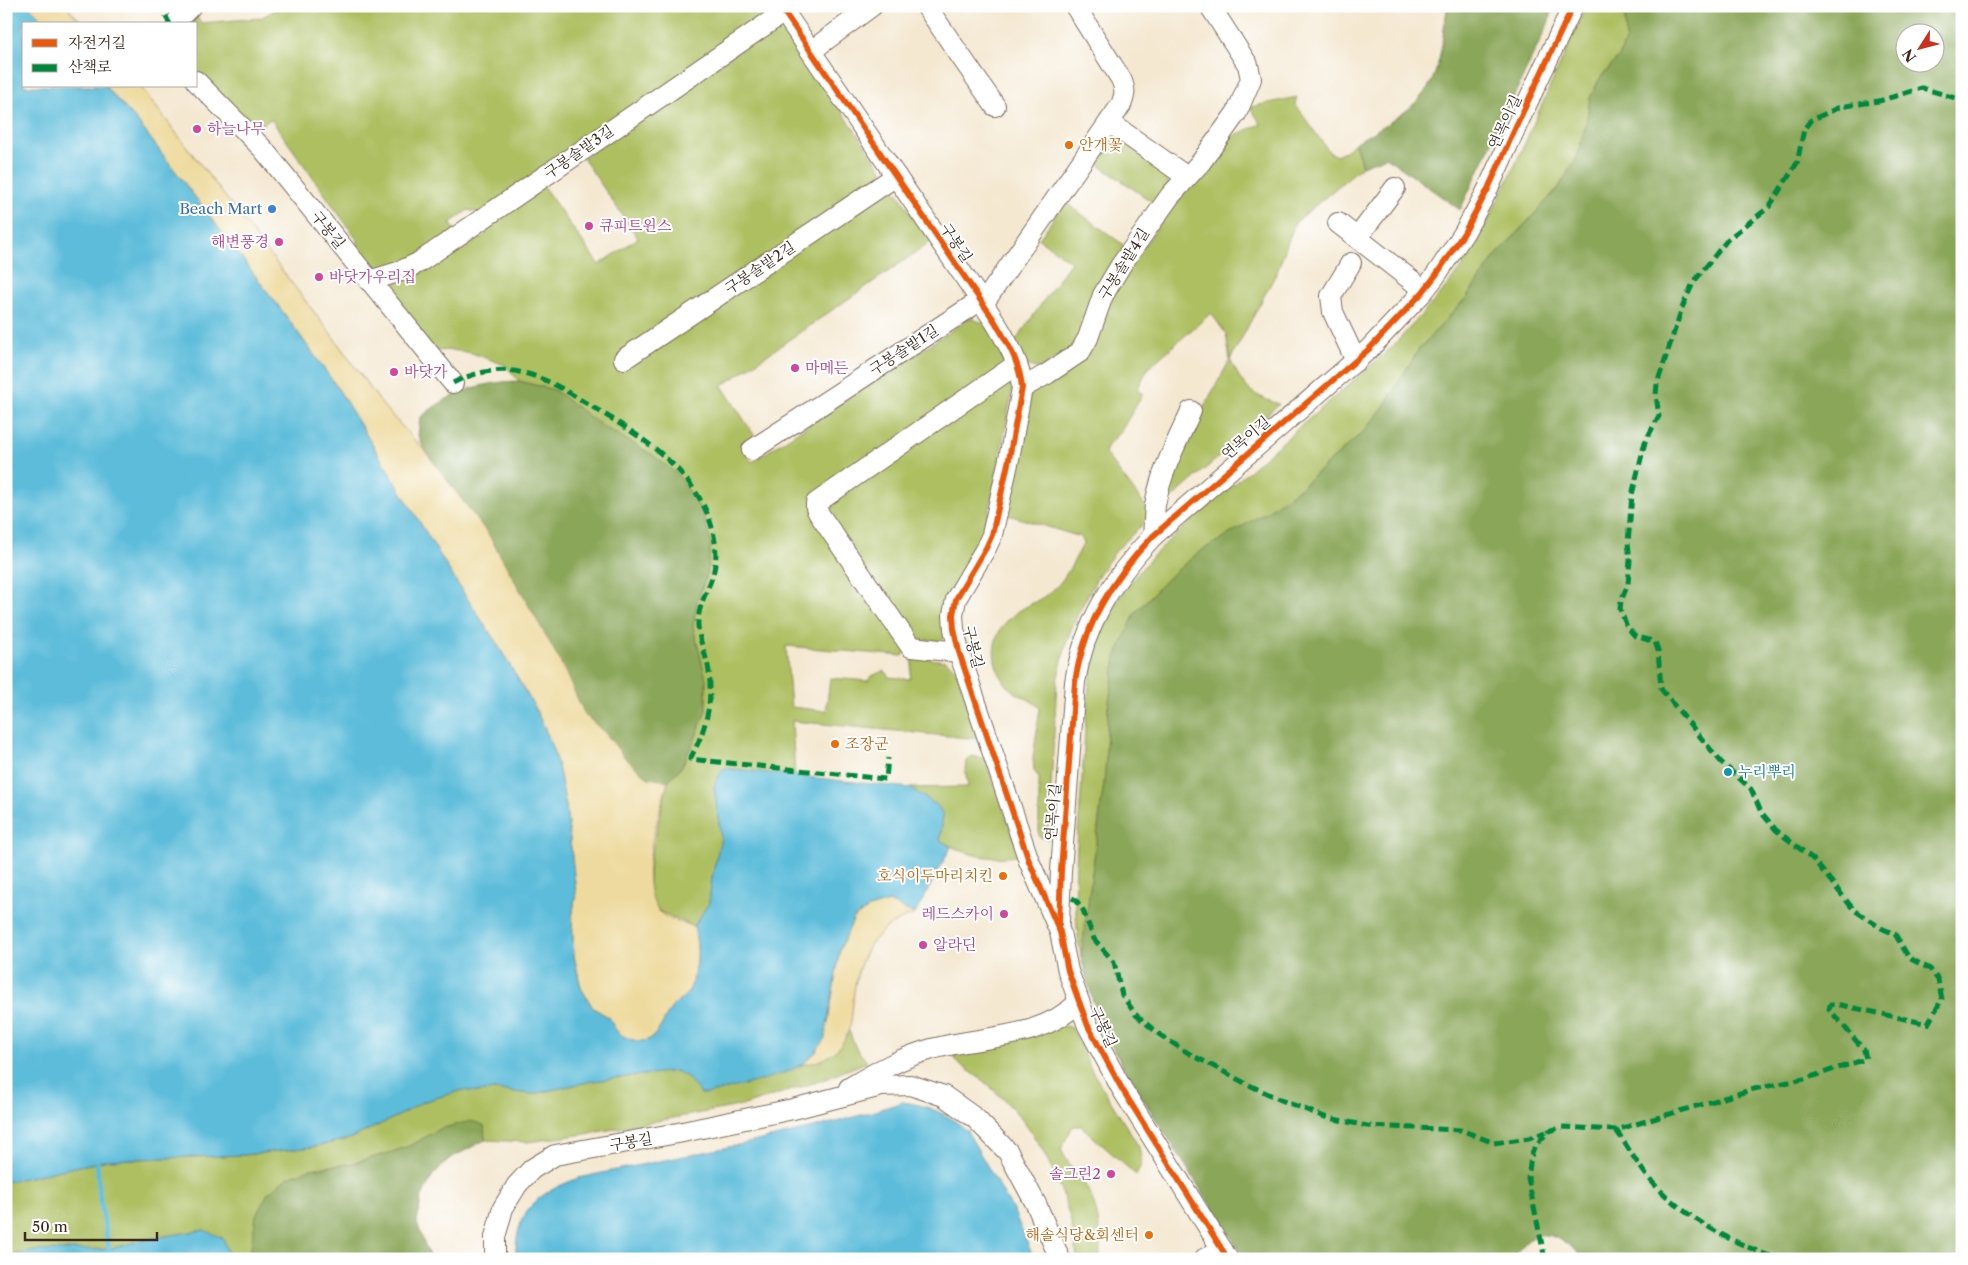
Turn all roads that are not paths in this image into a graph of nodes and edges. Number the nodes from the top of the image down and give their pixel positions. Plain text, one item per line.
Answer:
1 (191, 6) edge
2 (872, 6) edge
3 (926, 6) edge
4 (1074, 6) edge
5 (1210, 6) edge
6 (1573, 6) edge
7 (782, 9) edge
8 (178, 22) edge
9 (811, 51) junction
10 (198, 83) edge
11 (995, 106) dead end
12 (1109, 122) junction
13 (896, 176) junction
14 (1187, 177) junction
15 (1395, 188) dead end
16 (1338, 223) dead end
17 (1357, 238) junction
18 (1351, 263) dead end
19 (369, 281) junction
20 (1424, 290) junction
21 (982, 302) junction
22 (624, 359) dead end
23 (1356, 361) junction
24 (1017, 364) junction
25 (453, 383) dead end
26 (1022, 388) junction
27 (1191, 411) dead end
28 (752, 450) dead end
29 (1153, 536) junction
30 (959, 652) junction
31 (1060, 932) junction
32 (1078, 1003) junction
33 (832, 1099) junction
34 (1225, 1254) edge
35 (495, 1259) edge
36 (1060, 1259) edge
37 (1204, 1259) edge

1 - 8 street
2 - 9 street
3 - 11 street
4 - 12 street
5 - 14 street, 구봉솔밭4길
6 - 20 street, 연목이길
7 - 9 street, 구봉길
7 - 19 street, 구봉솔밭3길
9 - 13 street, 구봉길
10 - 19 street, 구봉길
12 - 14 street
12 - 21 street
13 - 21 street, 구봉길
13 - 22 street, 구봉솔밭2길
14 - 26 street, 구봉솔밭4길
15 - 17 street
16 - 17 street
17 - 20 street
18 - 23 street
19 - 25 street, 구봉길
20 - 23 street, 연목이길
21 - 24 street, 구봉길
21 - 28 street, 구봉솔밭1길
23 - 29 street, 연목이길
24 - 26 street, 구봉길
24 - 30 street, 구봉길
26 - 30 street, 구봉길
27 - 29 street
29 - 31 street, 연목이길
30 - 31 street, 구봉길
31 - 32 street, 구봉길
32 - 33 street, 구봉길
32 - 34 street, 구봉길
33 - 35 street, 구봉길
33 - 36 street, 구봉길
34 - 37 street, 구봉길

